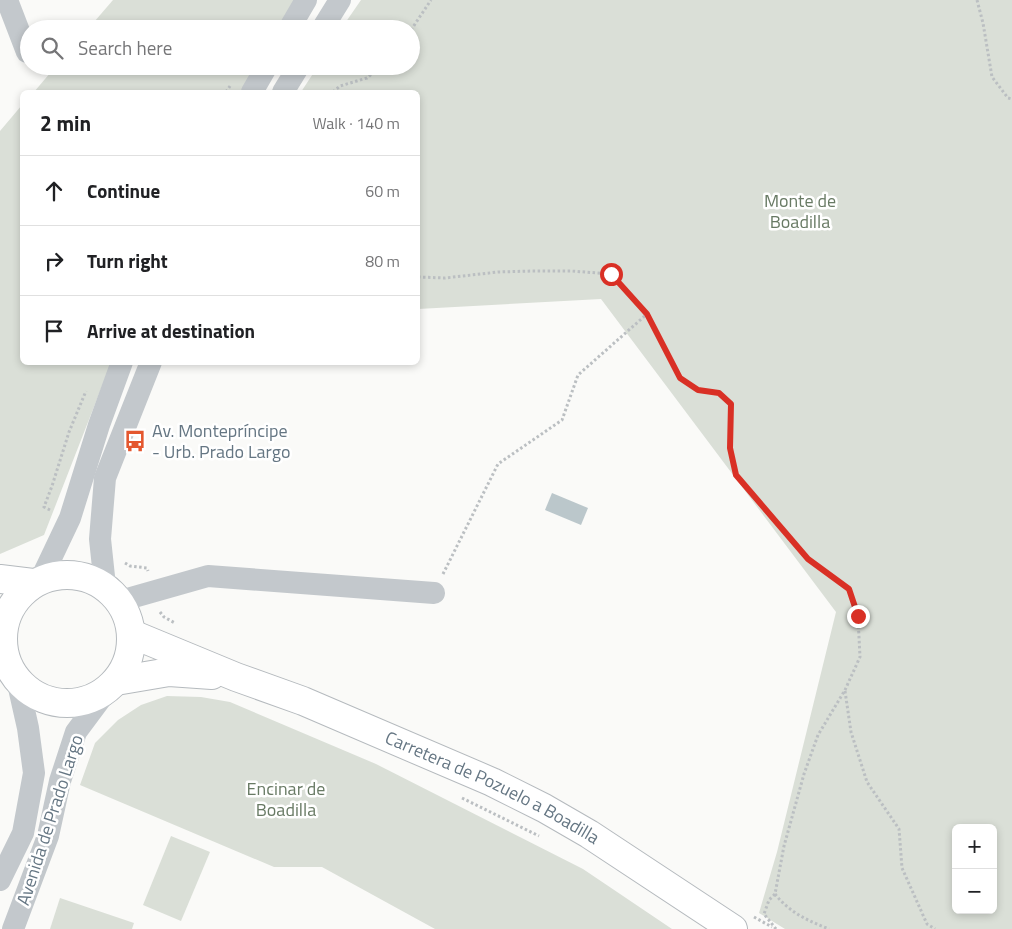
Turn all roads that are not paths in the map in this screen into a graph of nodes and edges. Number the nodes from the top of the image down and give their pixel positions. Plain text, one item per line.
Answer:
1 (7, 0) edge
2 (306, 0) edge
3 (340, 0) edge
4 (294, 20) edge
5 (328, 20) edge
6 (20, 34) edge
7 (262, 75) edge
8 (293, 75) edge
9 (253, 90) edge
10 (284, 90) edge
11 (121, 365) edge
12 (150, 365) edge
13 (0, 578) edge
14 (37, 581) junction
15 (434, 593) road end
16 (113, 594) junction
17 (132, 634) junction
18 (2, 651) edge
19 (236, 677) junction
20 (17, 679) junction
21 (112, 685) junction
22 (0, 880) edge
23 (13, 929) edge
24 (733, 929) edge

1 - 6 street
2 - 4 street
3 - 5 street
7 - 9 street
8 - 10 street
11 - 14 street
12 - 16 street
13 - 14 main road
14 - 16 main road
14 - 18 main road
15 - 16 street
16 - 17 main road
17 - 19 main road, Carretera de Pozuelo a Boadilla
17 - 21 main road
18 - 20 main road
19 - 21 main road, Carretera de Pozuelo a Boadilla
19 - 24 main road, Carretera de Pozuelo a Boadilla
20 - 21 main road
20 - 22 street, Avenida de Prado Largo
21 - 23 street, Avenida de Prado Largo

